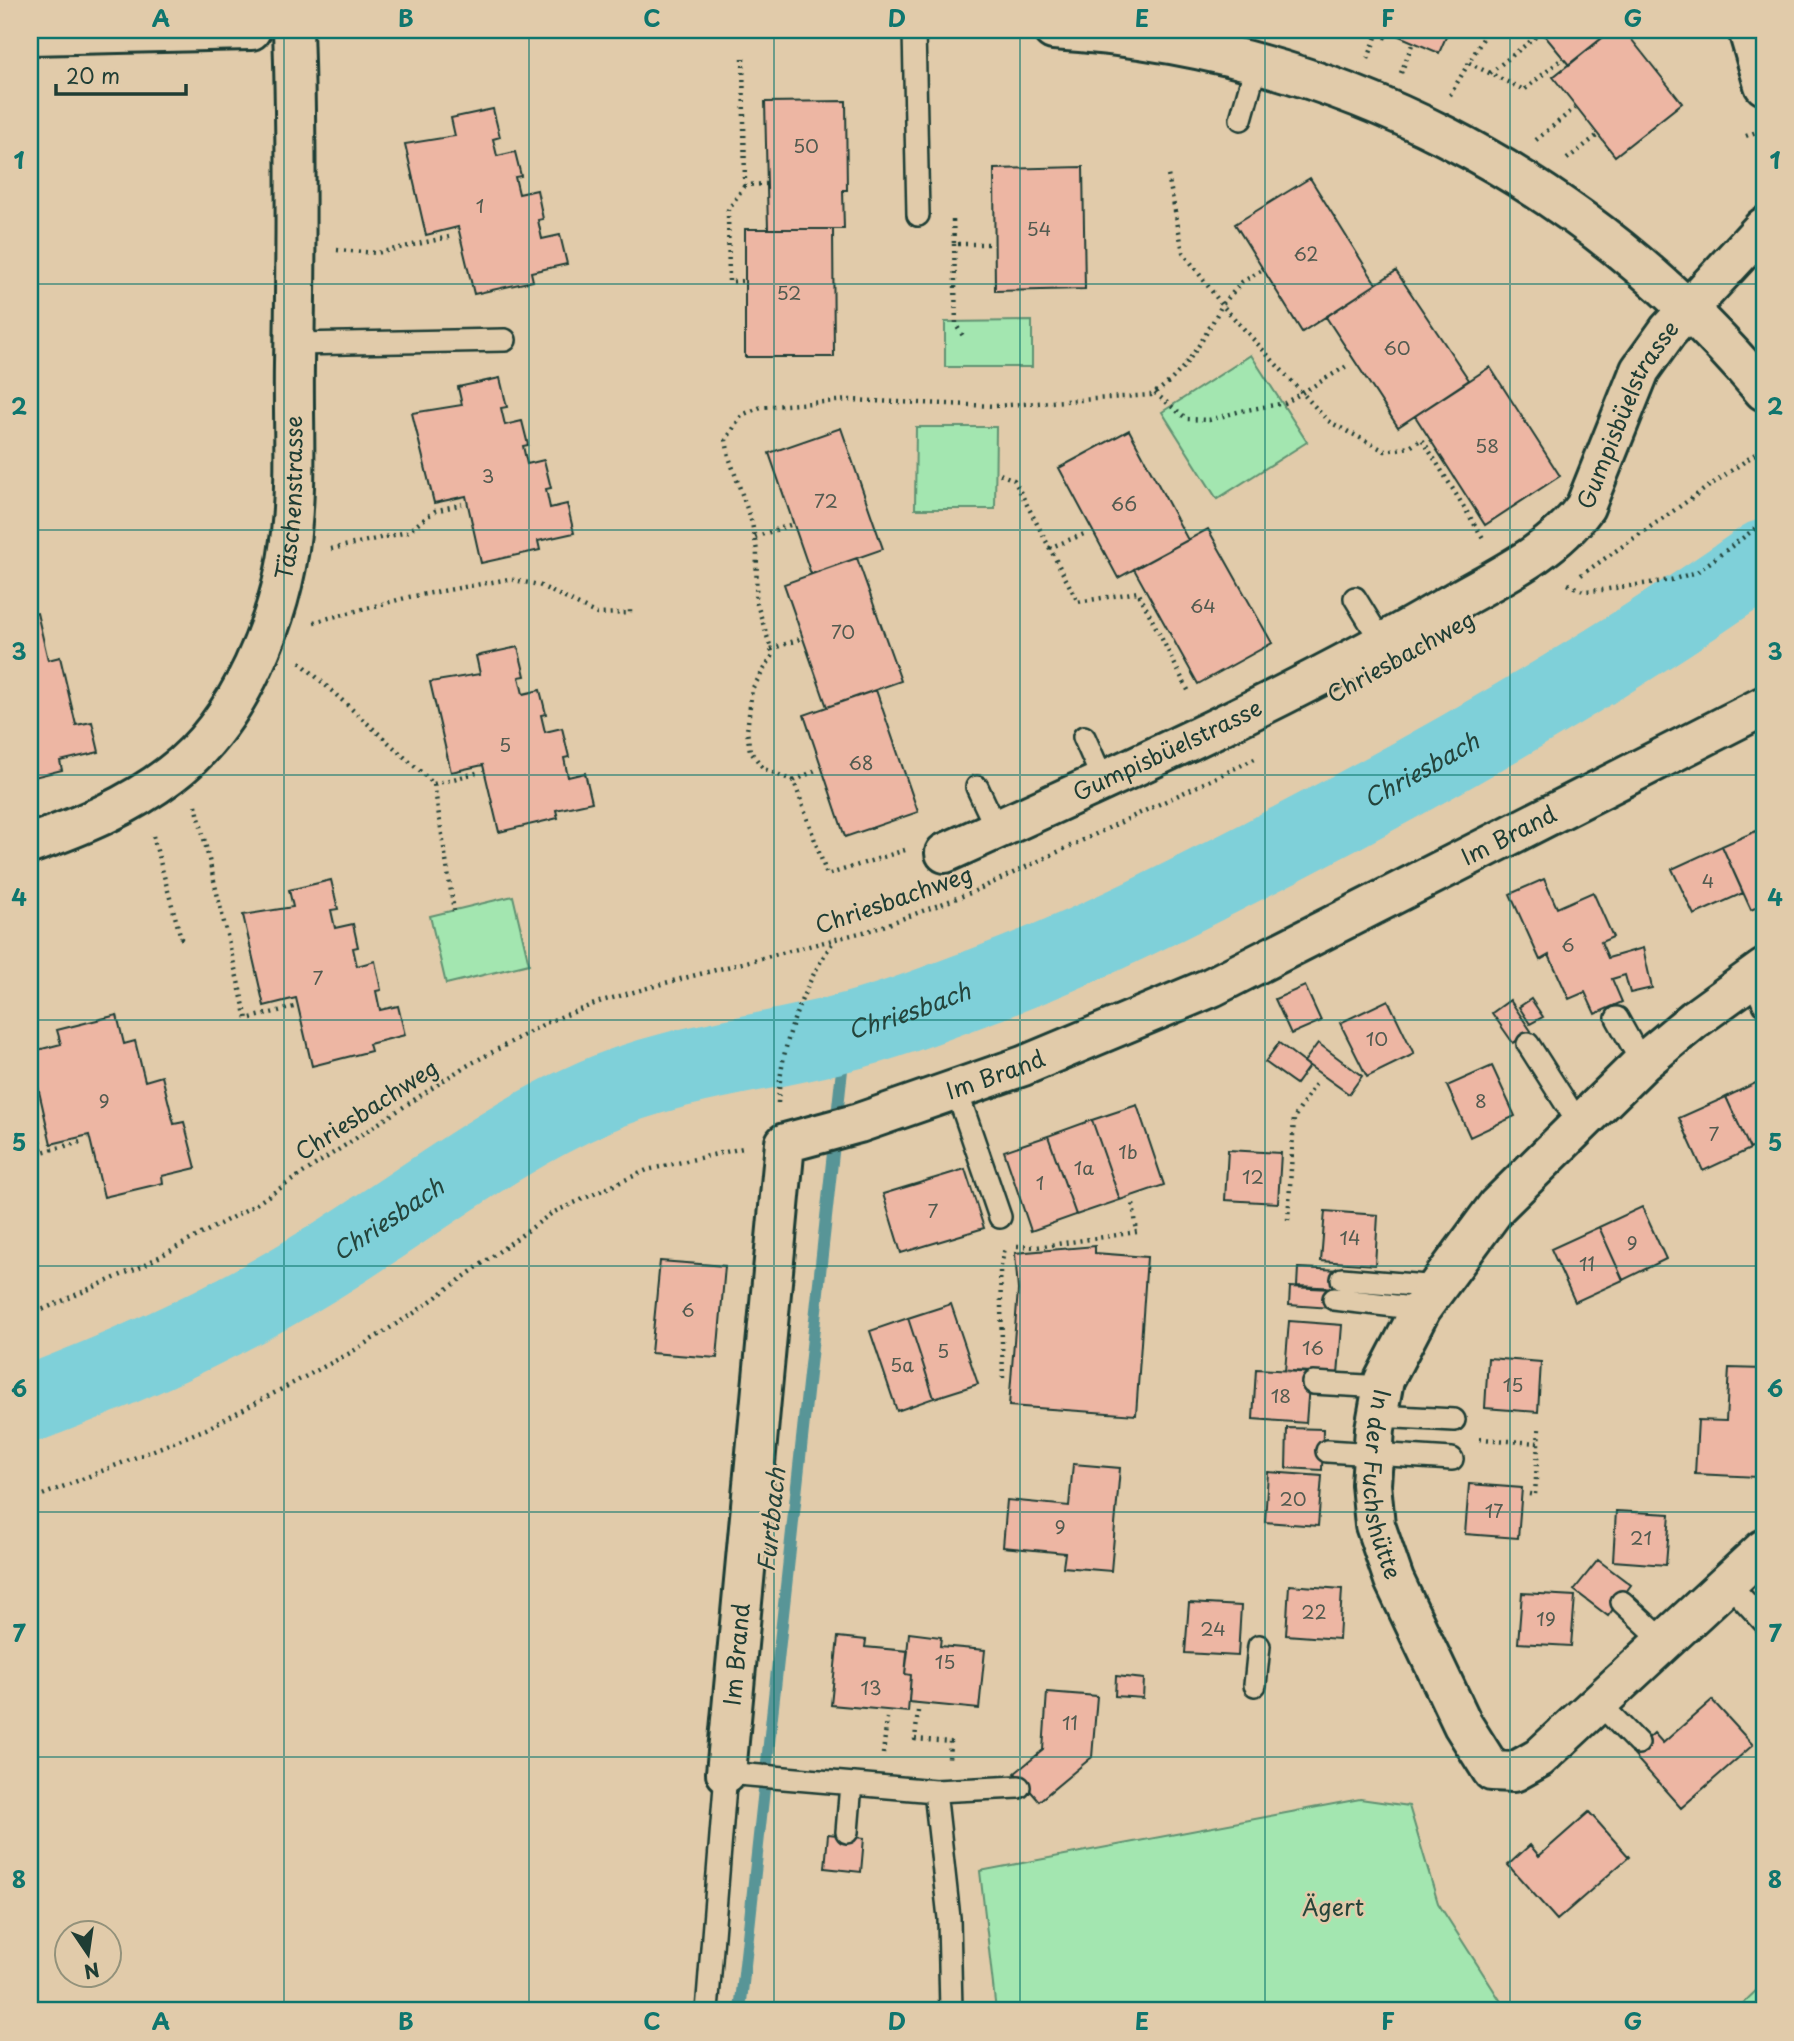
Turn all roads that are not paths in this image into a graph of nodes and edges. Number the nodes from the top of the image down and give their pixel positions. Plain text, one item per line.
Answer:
1 (251, 30) edge
2 (293, 30) edge
3 (914, 30) edge
4 (1053, 30) edge
5 (1748, 30) edge
6 (30, 34) edge
7 (1257, 62) junction
8 (1764, 85) edge
9 (1241, 118) dead end
10 (918, 215) dead end
11 (1764, 227) edge
12 (1688, 308) junction
13 (505, 340) dead end
14 (295, 344) junction
15 (1764, 391) edge
16 (1355, 598) dead end
17 (1382, 642) junction
18 (1764, 706) edge
19 (1084, 737) dead end
20 (1104, 780) junction
21 (977, 787) dead end
22 (997, 830) junction
23 (30, 844) edge
24 (945, 853) road end
25 (1760, 983) edge
26 (1617, 1018) dead end
27 (1528, 1044) dead end
28 (1642, 1063) junction
29 (956, 1089) junction
30 (1579, 1124) junction
31 (1000, 1217) dead end
32 (1342, 1279) dead end
33 (1430, 1298) junction
34 (1334, 1299) dead end
35 (1313, 1383) dead end
36 (1380, 1401) junction
37 (1454, 1420) dead end
38 (1327, 1451) dead end
39 (1373, 1454) junction
40 (1452, 1460) dead end
41 (1764, 1549) edge
42 (1728, 1583) junction
43 (1622, 1602) dead end
44 (1764, 1622) edge
45 (1665, 1642) junction
46 (1259, 1646) dead end
47 (1255, 1685) dead end
48 (1599, 1703) junction
49 (1638, 1743) dead end
50 (734, 1774) junction
51 (851, 1784) junction
52 (1019, 1787) dead end
53 (935, 1791) junction
54 (846, 1832) dead end
55 (707, 2011) edge
56 (951, 2011) edge

1 - 6 street
2 - 14 street, Täschenstrasse
3 - 10 lane
4 - 7 street, Gumpisbüelstrasse
5 - 8 street
7 - 9 lane
7 - 12 street, Gumpisbüelstrasse
11 - 12 street
12 - 15 street
12 - 17 street, Gumpisbüelstrasse
13 - 14 lane
14 - 23 street, Täschenstrasse
16 - 17 lane
17 - 20 street, Gumpisbüelstrasse
18 - 29 street, Im Brand
19 - 20 lane
20 - 22 street, Gumpisbüelstrasse
21 - 22 lane
22 - 24 street, Gumpisbüelstrasse
25 - 28 street, In der Fuchshütte
26 - 28 lane
27 - 30 lane
28 - 30 street, In der Fuchshütte
29 - 31 lane
29 - 50 street, Im Brand
30 - 33 street, In der Fuchshütte
32 - 33 lane
33 - 34 lane
33 - 36 street, In der Fuchshütte
35 - 36 lane
36 - 37 lane
36 - 39 street, In der Fuchshütte
38 - 39 lane
39 - 40 lane
39 - 48 street, In der Fuchshütte
41 - 42 street, In der Fuchshütte
42 - 44 lane
42 - 45 street, In der Fuchshütte
43 - 45 lane
45 - 48 street, In der Fuchshütte
46 - 47 lane
48 - 49 lane
50 - 51 lane
50 - 55 lane
51 - 53 lane
51 - 54 lane
52 - 53 lane
53 - 56 lane

